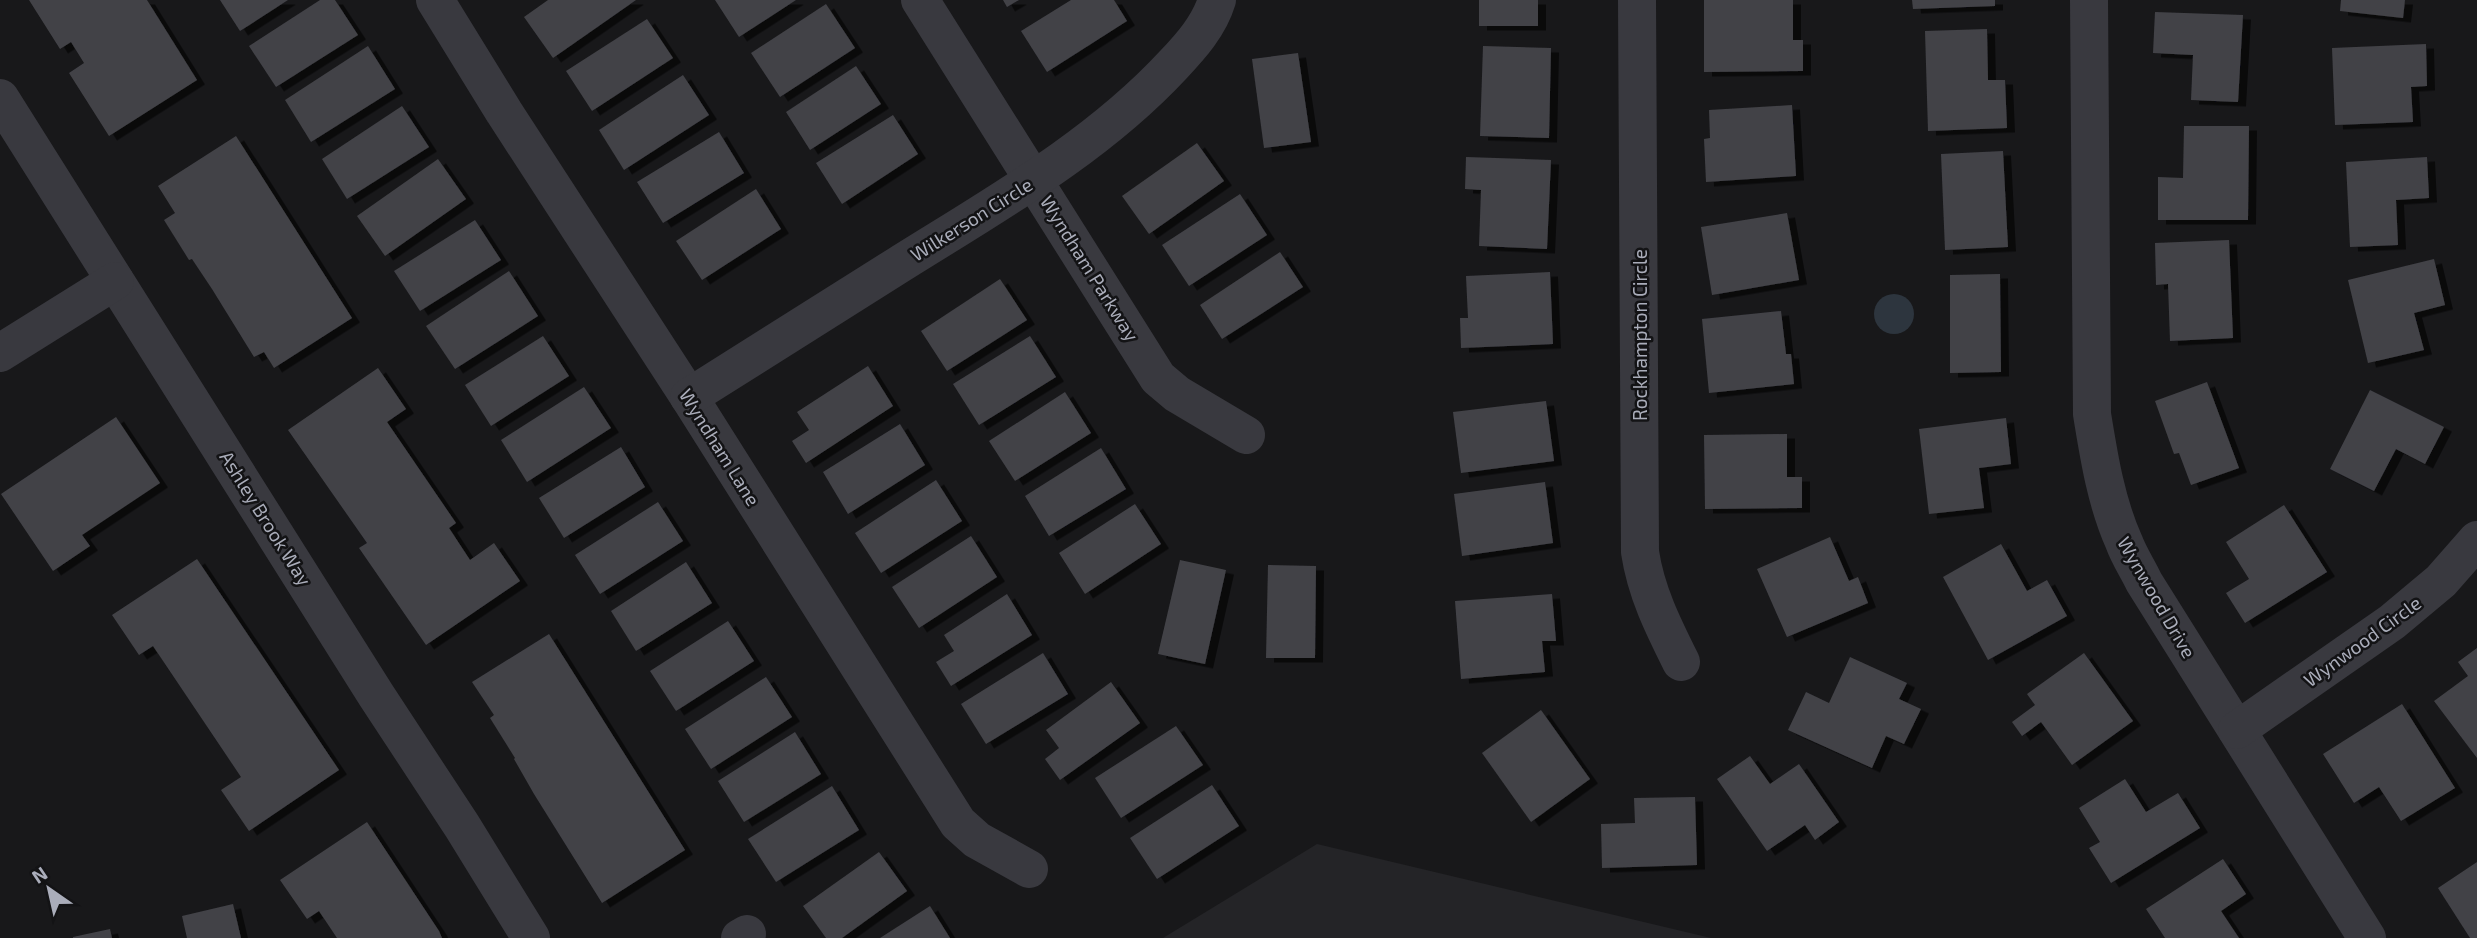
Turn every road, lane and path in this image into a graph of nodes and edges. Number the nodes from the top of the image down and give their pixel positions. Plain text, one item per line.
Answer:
1 (435, 0) edge
2 (920, 0) edge
3 (1217, 0) edge
4 (1637, 0) edge
5 (2089, 0) edge
6 (0, 98) edge
7 (1034, 180) junction
8 (115, 281) junction
9 (0, 353) edge
10 (689, 397) junction
11 (1246, 435) dead end
12 (2477, 540) edge
13 (1681, 662) dead end
14 (2237, 730) junction
15 (1029, 869) dead end
16 (531, 938) edge
17 (2367, 938) edge

1 - 10 street, Wyndham Lane
2 - 7 street, Wyndham Parkway
3 - 7 street, Wilkerson Circle
4 - 13 street, Rockhampton Circle
5 - 14 street, Wynwood Drive
6 - 8 street, Ashley Brook Way
7 - 10 street, Wilkerson Circle
7 - 11 street, Wyndham Parkway
8 - 9 street
8 - 16 street, Ashley Brook Way
10 - 15 street, Wyndham Lane
12 - 14 street, Wynwood Circle
14 - 17 street, Wynwood Drive

